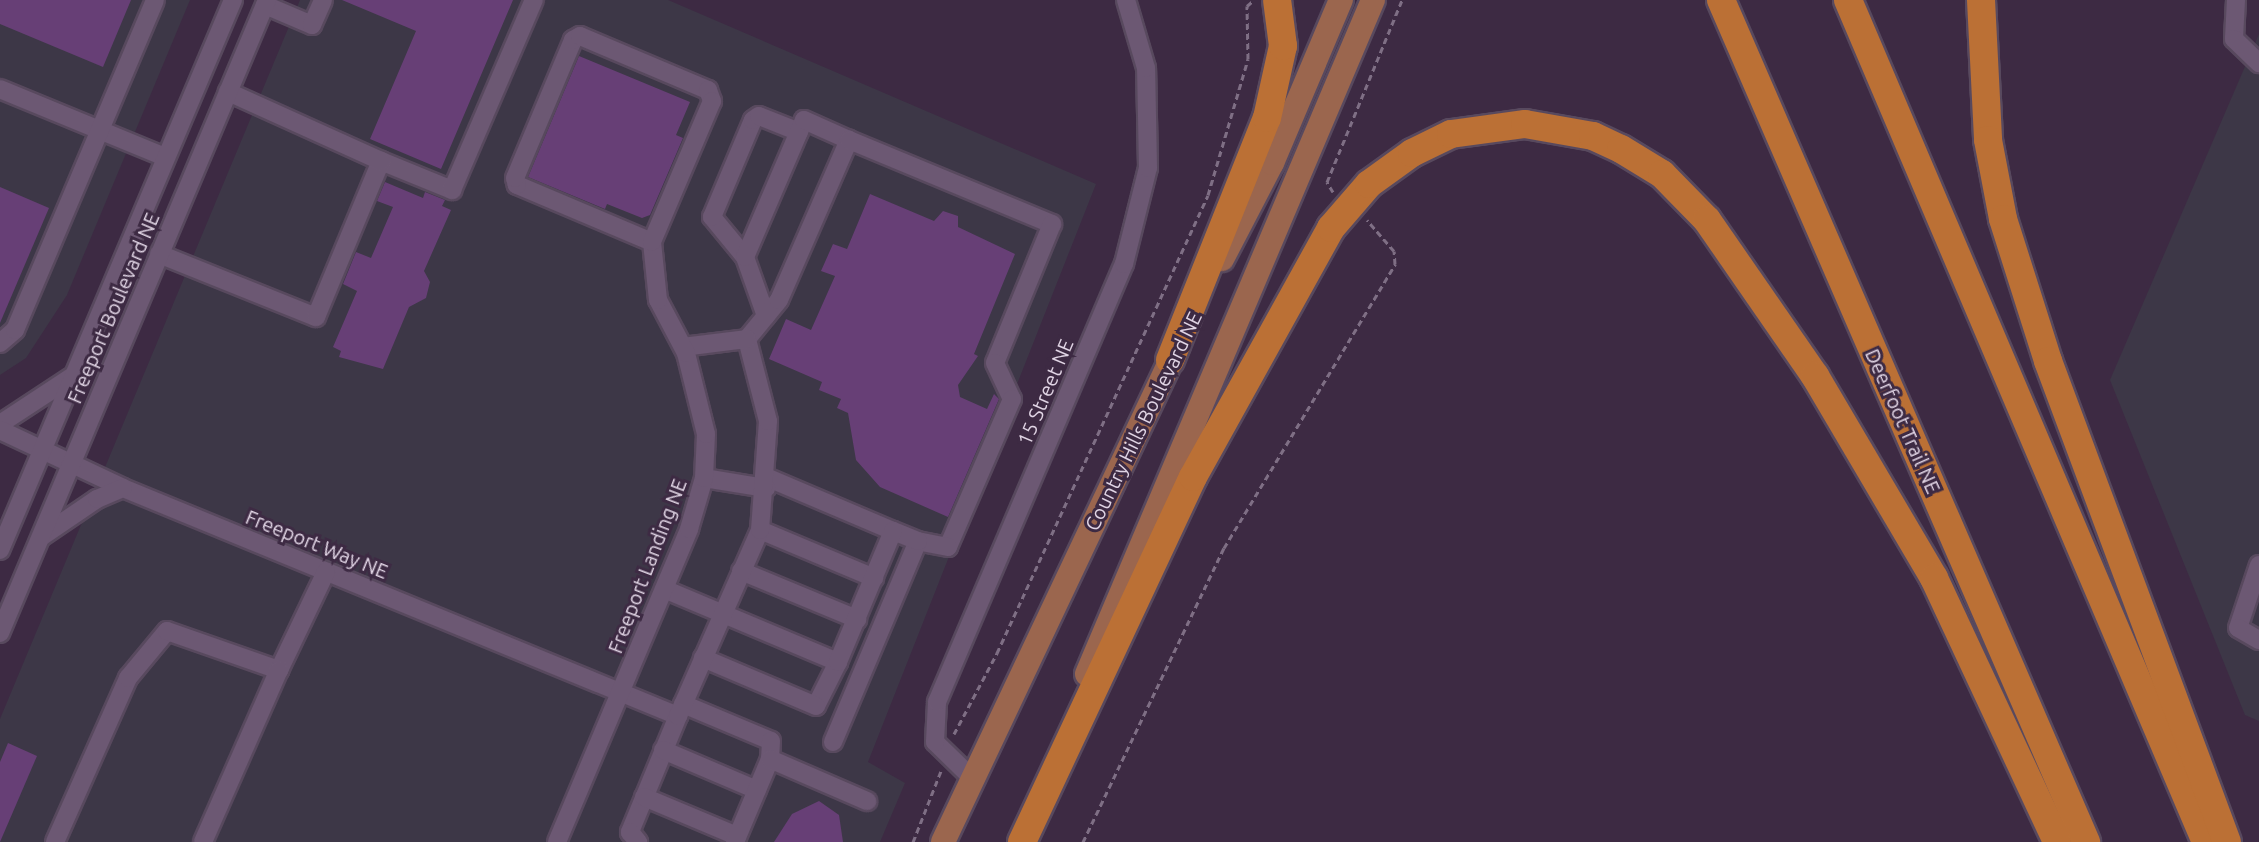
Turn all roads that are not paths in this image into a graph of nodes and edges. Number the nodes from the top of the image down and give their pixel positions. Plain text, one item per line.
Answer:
1 (155, 0) edge
2 (233, 0) edge
3 (323, 0) edge
4 (534, 0) edge
5 (1126, 0) edge
6 (1277, 0) edge
7 (1341, 0) edge
8 (1373, 0) edge
9 (1712, 0) edge
10 (1721, 0) edge
11 (1848, 0) edge
12 (1981, 0) edge
13 (2236, 0) edge
14 (266, 2) edge
15 (2259, 63) edge
16 (0, 89) edge
17 (228, 92) junction
18 (1759, 93) junction
19 (99, 131) junction
20 (799, 132) junction
21 (849, 140) junction
22 (165, 157) junction
23 (381, 161) junction
24 (652, 242) junction
25 (159, 254) junction
26 (745, 257) junction
27 (766, 316) junction
28 (747, 339) junction
29 (0, 343) edge
30 (683, 347) junction
31 (1170, 360) junction
32 (72, 376) junction
33 (0, 427) edge
34 (43, 450) junction
35 (71, 463) junction
36 (704, 478) junction
37 (766, 482) junction
38 (123, 488) junction
39 (760, 530) junction
40 (893, 531) junction
41 (41, 537) junction
42 (918, 541) junction
43 (0, 550) edge
44 (2259, 565) edge
45 (741, 571) junction
46 (326, 572) junction
47 (874, 578) junction
48 (664, 589) junction
49 (723, 613) junction
50 (857, 619) junction
51 (0, 633) edge
52 (2259, 640) edge
53 (703, 658) junction
54 (838, 662) junction
55 (279, 670) junction
56 (620, 694) junction
57 (680, 710) junction
58 (833, 742) dead end
59 (663, 750) junction
60 (770, 759) junction
61 (971, 777) junction
62 (757, 790) junction
63 (644, 797) junction
64 (867, 801) dead end
65 (736, 839) edge
66 (55, 842) edge
67 (203, 842) edge
68 (557, 842) edge
69 (638, 842) edge
70 (943, 842) edge
71 (1020, 842) edge
72 (2057, 842) edge
73 (2086, 842) edge
74 (2206, 842) edge
75 (2227, 842) edge

1 - 19 street
2 - 22 street, Freeport Boulevard NE
3 - 14 street
4 - 23 street
5 - 61 street, 15 Street NE
6 - 31 highway
7 - 31 main road, Country Hills Boulevard NE
8 - 71 main road, Country Hills Boulevard NE
9 - 18 highway
10 - 18 highway, Deerfoot Trail NE
11 - 74 highway
12 - 75 highway
13 - 15 street
14 - 17 street, Freeport Boulevard NE
16 - 19 street
17 - 23 street
17 - 25 street, Freeport Boulevard NE
18 - 73 highway, Deerfoot Trail NE
19 - 22 street
19 - 29 street
20 - 21 street
20 - 26 street
20 - 26 street
21 - 27 street
21 - 42 street
22 - 32 street, Freeport Boulevard NE
23 - 25 street
24 - 24 street
24 - 30 street, Freeport Landing NE
25 - 35 street, Freeport Boulevard NE
26 - 27 street
27 - 28 street
28 - 30 street
28 - 37 street
30 - 36 street, Freeport Landing NE
31 - 61 main road, Country Hills Boulevard NE
32 - 33 street
32 - 34 street, Freeport Boulevard NE
33 - 34 street, Freeport Way NE
34 - 35 street, Freeport Way NE
34 - 43 street, Freeport Boulevard NE
35 - 38 street, Freeport Way NE
35 - 41 street, Freeport Boulevard NE
36 - 37 street
36 - 48 street, Freeport Landing NE
37 - 39 street
37 - 40 street
38 - 41 street
38 - 46 street, Freeport Way NE
39 - 45 street
39 - 47 street
40 - 42 street
40 - 47 street
41 - 51 street, Freeport Boulevard NE
42 - 58 street
44 - 52 street
45 - 49 street
45 - 50 street
46 - 55 street
46 - 56 street, Freeport Way NE
47 - 50 street
48 - 49 street
48 - 56 street, Freeport Landing NE
49 - 53 street
49 - 54 street
50 - 54 street
53 - 54 street
53 - 57 street
55 - 66 street
55 - 67 street
56 - 57 street, Freeport Way NE
56 - 68 street, Freeport Landing NE
57 - 59 street
57 - 60 street, Freeport Way NE
59 - 62 street
59 - 63 street
60 - 62 street
60 - 64 street
61 - 70 main road, Country Hills Boulevard NE
62 - 65 street
63 - 65 street
63 - 69 street
71 - 72 highway

